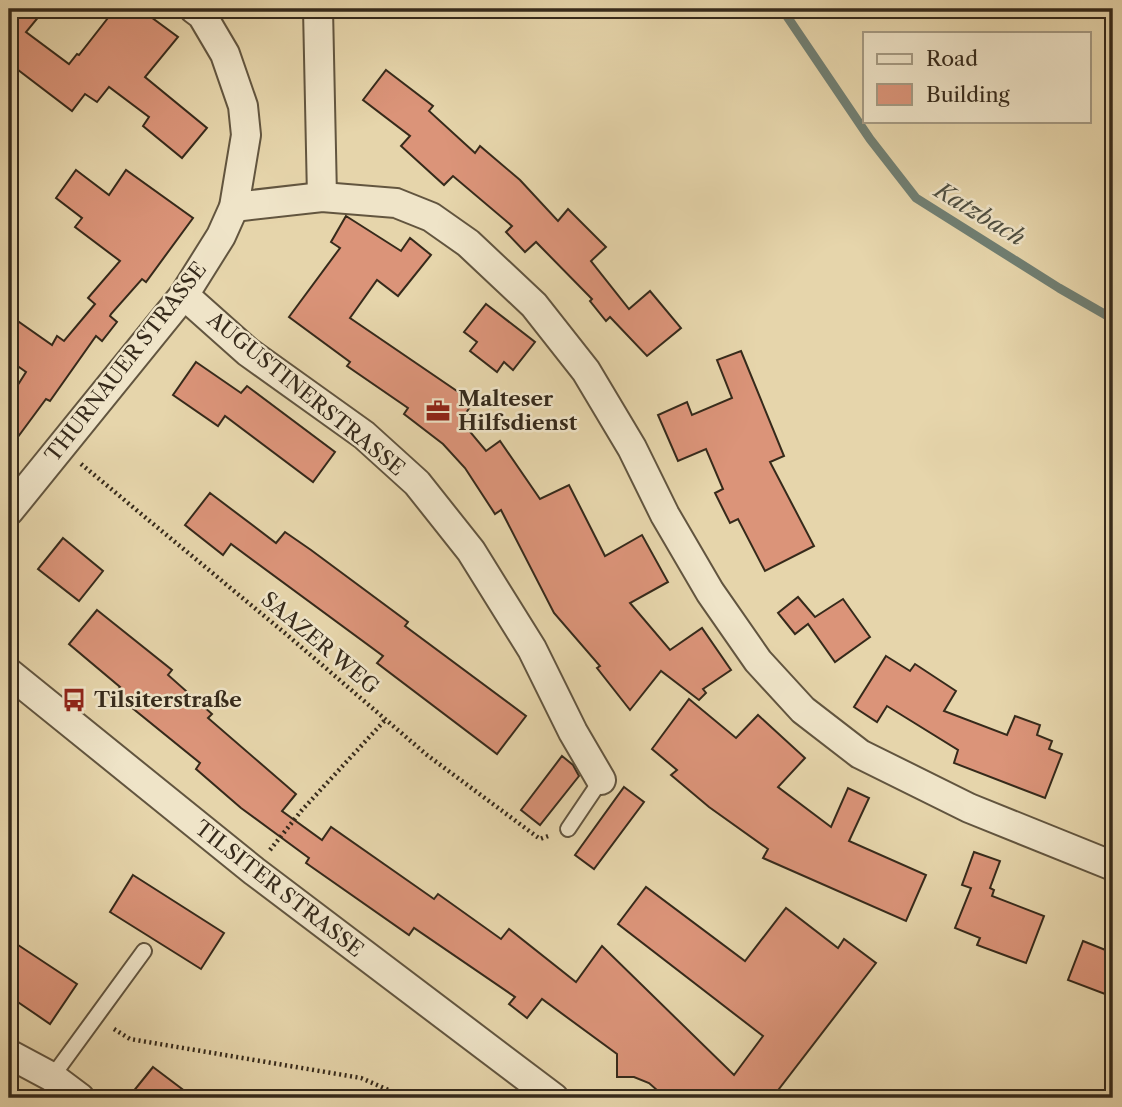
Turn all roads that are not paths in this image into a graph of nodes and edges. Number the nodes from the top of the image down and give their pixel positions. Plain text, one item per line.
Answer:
1 (194, 9) edge
2 (318, 9) edge
3 (322, 197) junction
4 (234, 207) junction
5 (184, 295) junction
6 (9, 511) edge
7 (9, 673) edge
8 (601, 780) joint
9 (568, 829) road end
10 (1113, 866) edge
11 (144, 951) dead end
12 (9, 1054) edge
13 (52, 1077) junction
14 (550, 1097) edge
15 (80, 1098) edge

1 - 4 street, THURNAUER STRASSE
2 - 3 street
3 - 4 street
3 - 10 street
4 - 5 street, THURNAUER STRASSE
5 - 6 street, THURNAUER STRASSE
5 - 8 street, AUGUSTINERSTRASSE
7 - 14 street, TILSITER STRASSE
8 - 9 lane
11 - 13 lane
12 - 13 street
13 - 15 street

